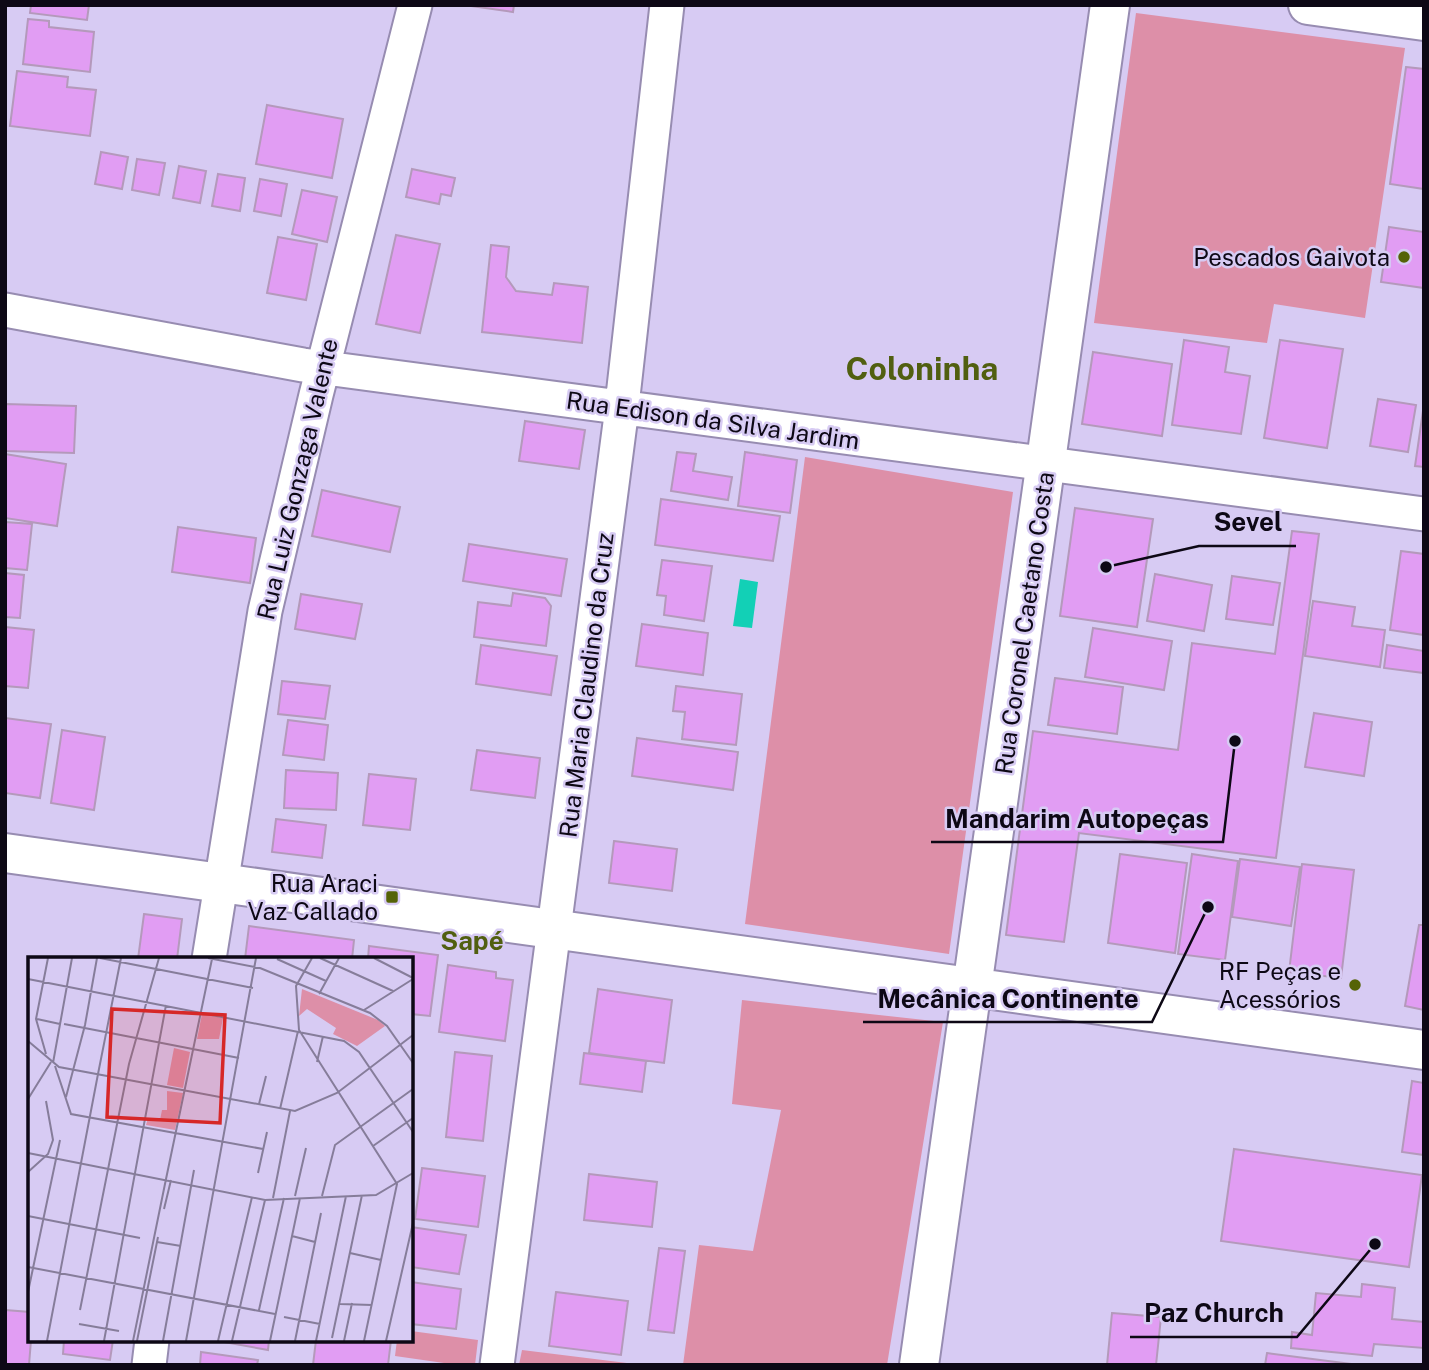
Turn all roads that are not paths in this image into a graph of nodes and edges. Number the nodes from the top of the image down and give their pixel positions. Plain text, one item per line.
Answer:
1 (415, 5) edge
2 (667, 5) edge
3 (1110, 5) edge
4 (1308, 5) edge
5 (1424, 21) edge
6 (5, 310) edge
7 (323, 368) junction
8 (621, 408) junction
9 (1046, 464) junction
10 (1424, 514) edge
11 (5, 853) edge
12 (220, 882) junction
13 (554, 929) junction
14 (209, 957) edge
15 (973, 987) junction
16 (1424, 1050) edge
17 (152, 1342) edge
18 (149, 1365) edge
19 (497, 1365) edge
20 (919, 1365) edge

1 - 7 street, Rua Luiz Gonzaga Valente
2 - 8 street, Rua Maria Claudino da Cruz
3 - 9 street, Rua Coronel Caetano Costa
4 - 5 street
6 - 7 street, Rua Edison da Silva Jardim
7 - 8 street, Rua Edison da Silva Jardim
7 - 12 street, Rua Luiz Gonzaga Valente
8 - 9 street, Rua Edison da Silva Jardim
8 - 13 street, Rua Maria Claudino da Cruz
9 - 10 street, Rua Edison da Silva Jardim
9 - 15 street, Rua Coronel Caetano Costa
11 - 12 street
12 - 13 street
12 - 14 street, Rua Luiz Gonzaga Valente
13 - 15 street
13 - 19 street, Rua Maria Claudino da Cruz
15 - 16 street
15 - 20 street, Rua Coronel Caetano Costa
17 - 18 street

